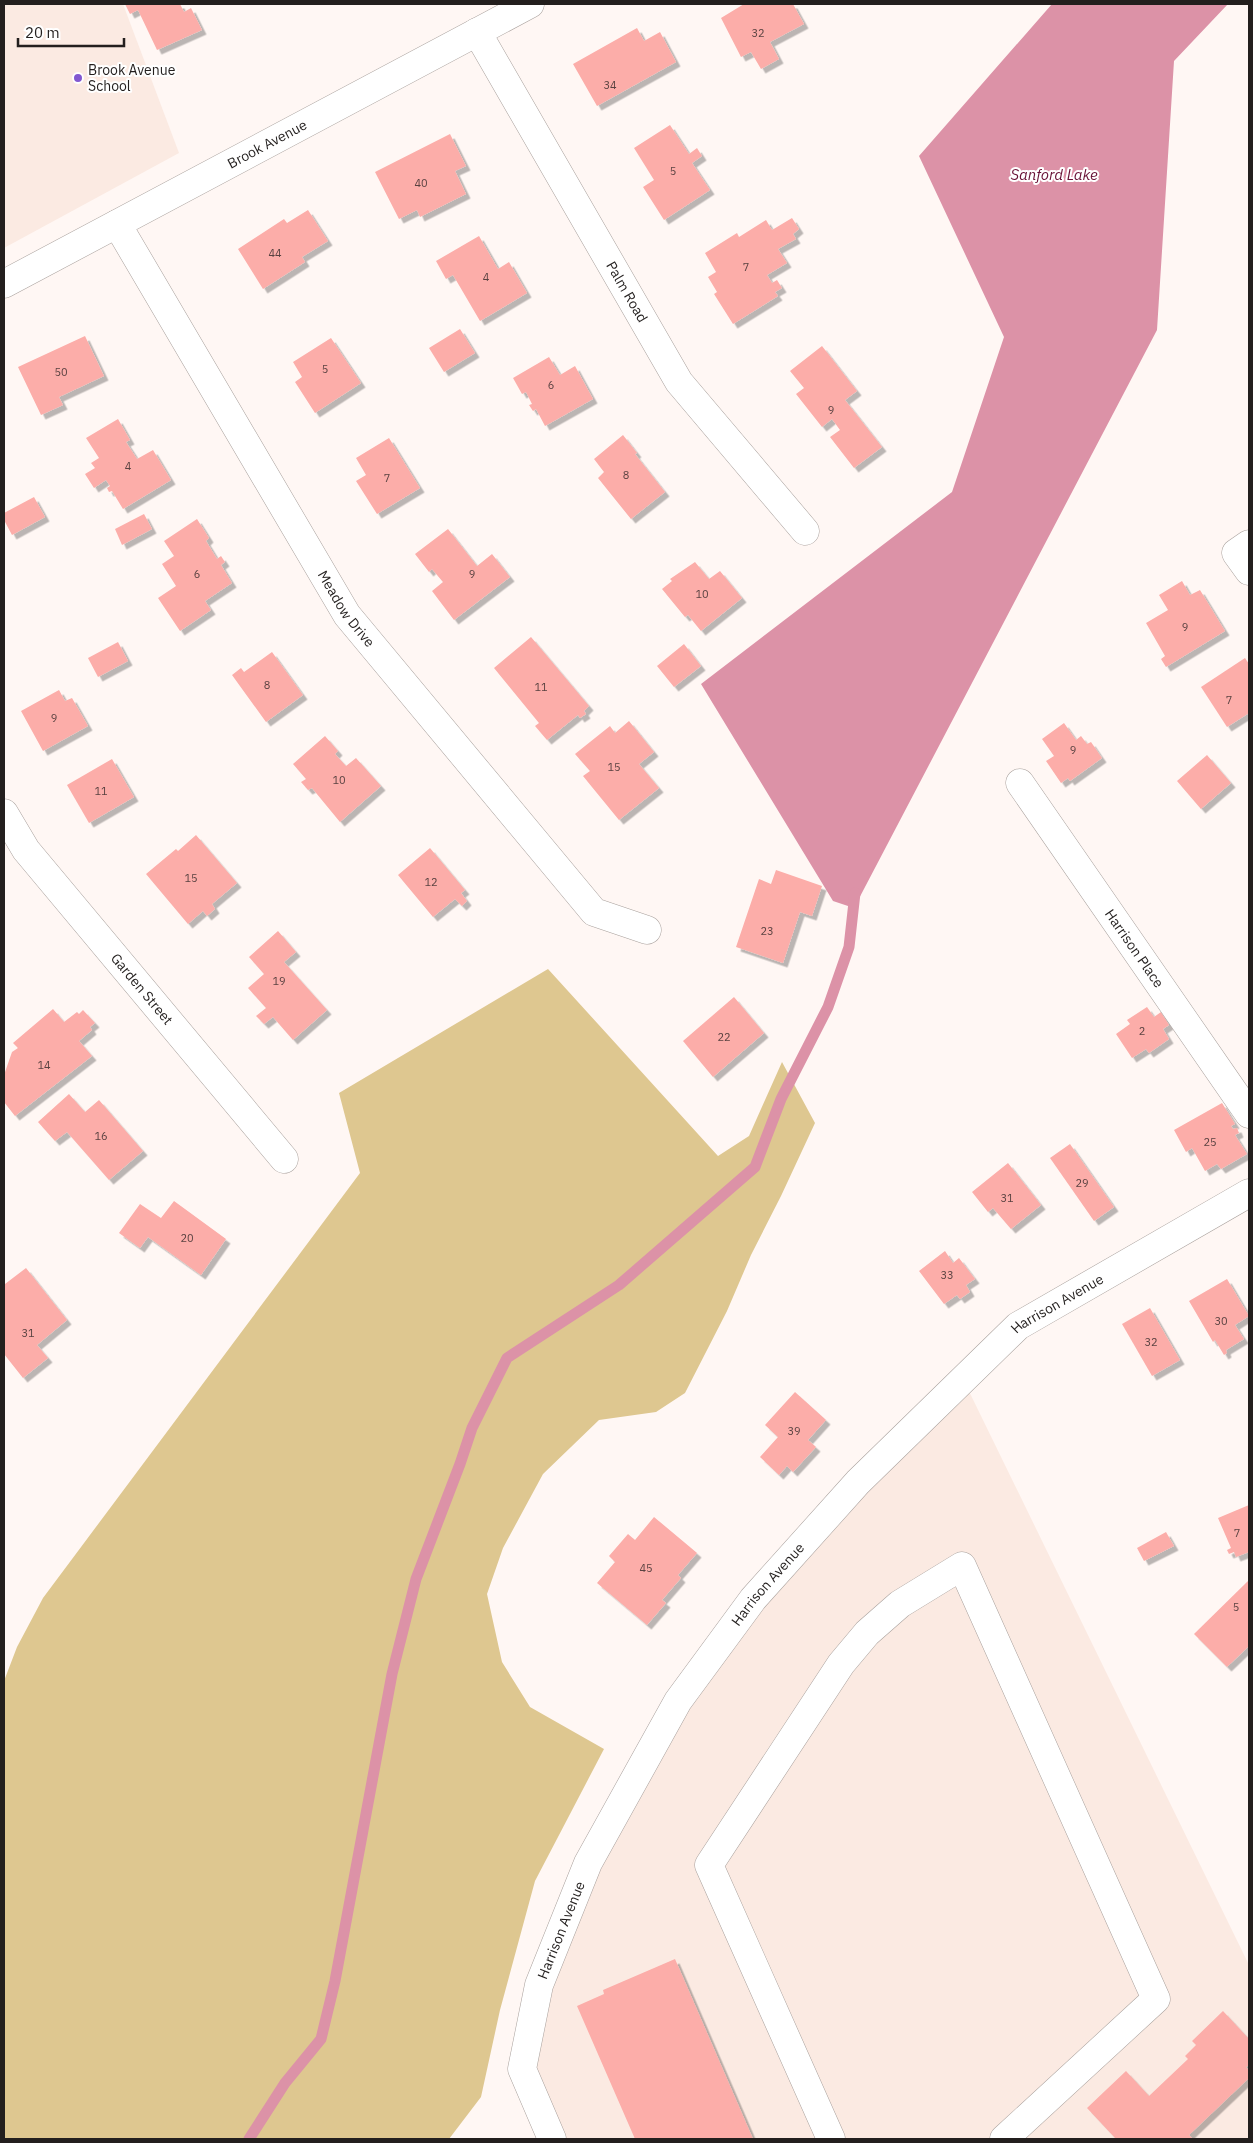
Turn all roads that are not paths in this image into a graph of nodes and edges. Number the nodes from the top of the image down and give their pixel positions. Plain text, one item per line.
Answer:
1 (530, 4) edge
2 (477, 32) junction
3 (117, 224) junction
4 (4, 284) edge
5 (805, 531) dead end
6 (1020, 782) dead end
7 (4, 814) edge
8 (647, 930) dead end
9 (1249, 1114) edge
10 (284, 1159) dead end
11 (1249, 1193) edge
12 (552, 2139) edge
13 (830, 2139) edge
14 (1004, 2139) edge

1 - 2 street, Brook Avenue
2 - 3 street, Brook Avenue
2 - 5 street, Palm Road
3 - 4 street, Brook Avenue
3 - 8 street, Meadow Drive
6 - 9 street, Harrison Place
7 - 10 street, Garden Street
11 - 12 street, Harrison Avenue
13 - 14 street

